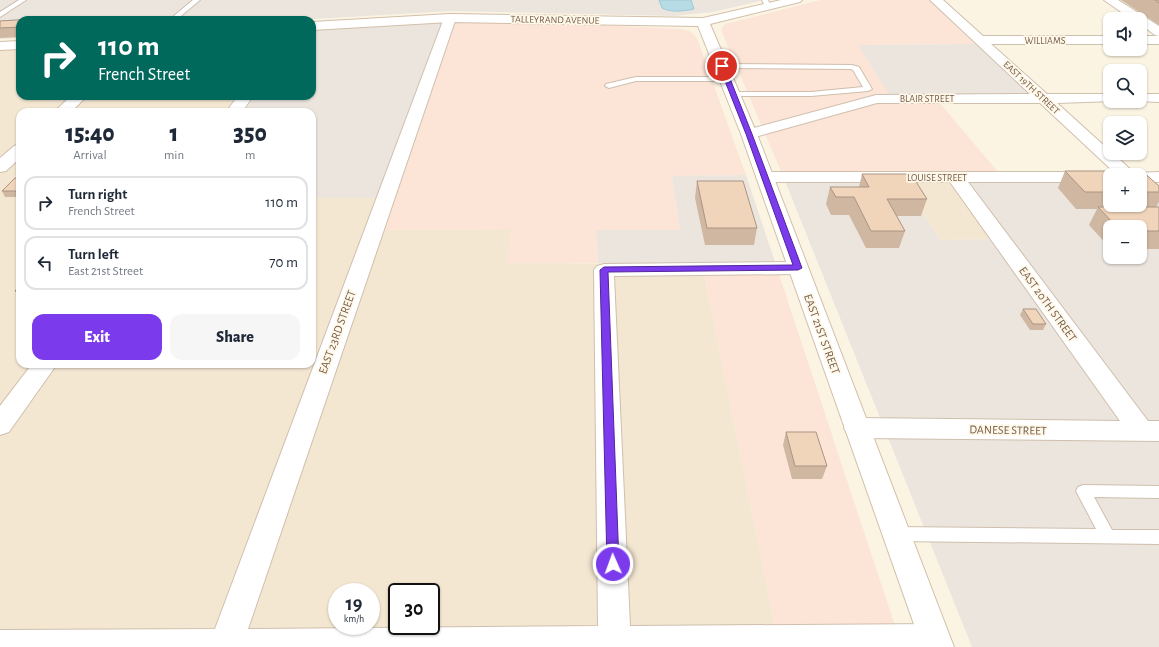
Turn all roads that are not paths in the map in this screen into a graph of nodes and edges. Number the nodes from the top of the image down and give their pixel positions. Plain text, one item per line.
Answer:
1 (23, 0) edge
2 (197, 0) edge
3 (796, 0) edge
4 (936, 0) edge
5 (1110, 0) edge
6 (766, 3) edge
7 (1129, 12) edge
8 (0, 15) edge
9 (177, 16) edge
10 (450, 18) junction
11 (703, 22) junction
12 (1147, 24) edge
13 (316, 26) edge
14 (1159, 32) edge
15 (981, 40) junction
16 (1103, 40) edge
17 (1147, 40) edge
18 (1159, 40) edge
19 (16, 45) edge
20 (0, 46) edge
21 (728, 80) junction
22 (608, 86) dead end
23 (1044, 98) junction
24 (1103, 98) edge
25 (1147, 98) edge
26 (1159, 98) edge
27 (76, 100) edge
28 (66, 108) edge
29 (749, 134) junction
30 (16, 153) edge
31 (0, 167) edge
32 (1119, 168) edge
33 (764, 177) junction
34 (956, 177) junction
35 (1103, 177) edge
36 (1147, 177) edge
37 (1159, 177) edge
38 (798, 268) junction
39 (43, 368) edge
40 (0, 425) edge
41 (857, 428) junction
42 (1150, 431) edge
43 (1159, 492) edge
44 (896, 534) junction
45 (1108, 536) junction
46 (1159, 537) edge
47 (615, 644) edge
48 (936, 644) edge
49 (0, 646) edge
50 (226, 646) edge

1 - 8 lane
2 - 9 lane
3 - 6 street, TALLEYRAND AVENUE
4 - 15 street, EAST 19TH STREET
5 - 7 street
6 - 11 street, TALLEYRAND AVENUE
10 - 11 street, TALLEYRAND AVENUE
10 - 13 street, TALLEYRAND AVENUE
10 - 50 street, EAST 23RD STREET
11 - 21 street, EAST 21ST STREET
12 - 14 street
15 - 16 street, WILLIAMS
15 - 23 street, EAST 19TH STREET
17 - 18 street
19 - 20 street
21 - 21 lane
21 - 22 lane
21 - 29 street, EAST 21ST STREET
23 - 24 street, BLAIR STREET
23 - 29 street, BLAIR STREET
23 - 32 street, EAST 19TH STREET
25 - 26 street
27 - 28 street
29 - 33 street, EAST 21ST STREET
30 - 31 street
33 - 34 street, LOUISE STREET
33 - 38 street, EAST 21ST STREET
34 - 35 street, LOUISE STREET
34 - 42 street, EAST 20TH STREET
36 - 37 street
38 - 41 street, EAST 21ST STREET
38 - 47 street
39 - 40 street
41 - 42 street, DANESE STREET
41 - 44 street, EAST 21ST STREET
43 - 45 lane
44 - 45 lane
44 - 48 street, EAST 21ST STREET
45 - 46 lane
47 - 48 street
47 - 50 street
49 - 50 street

